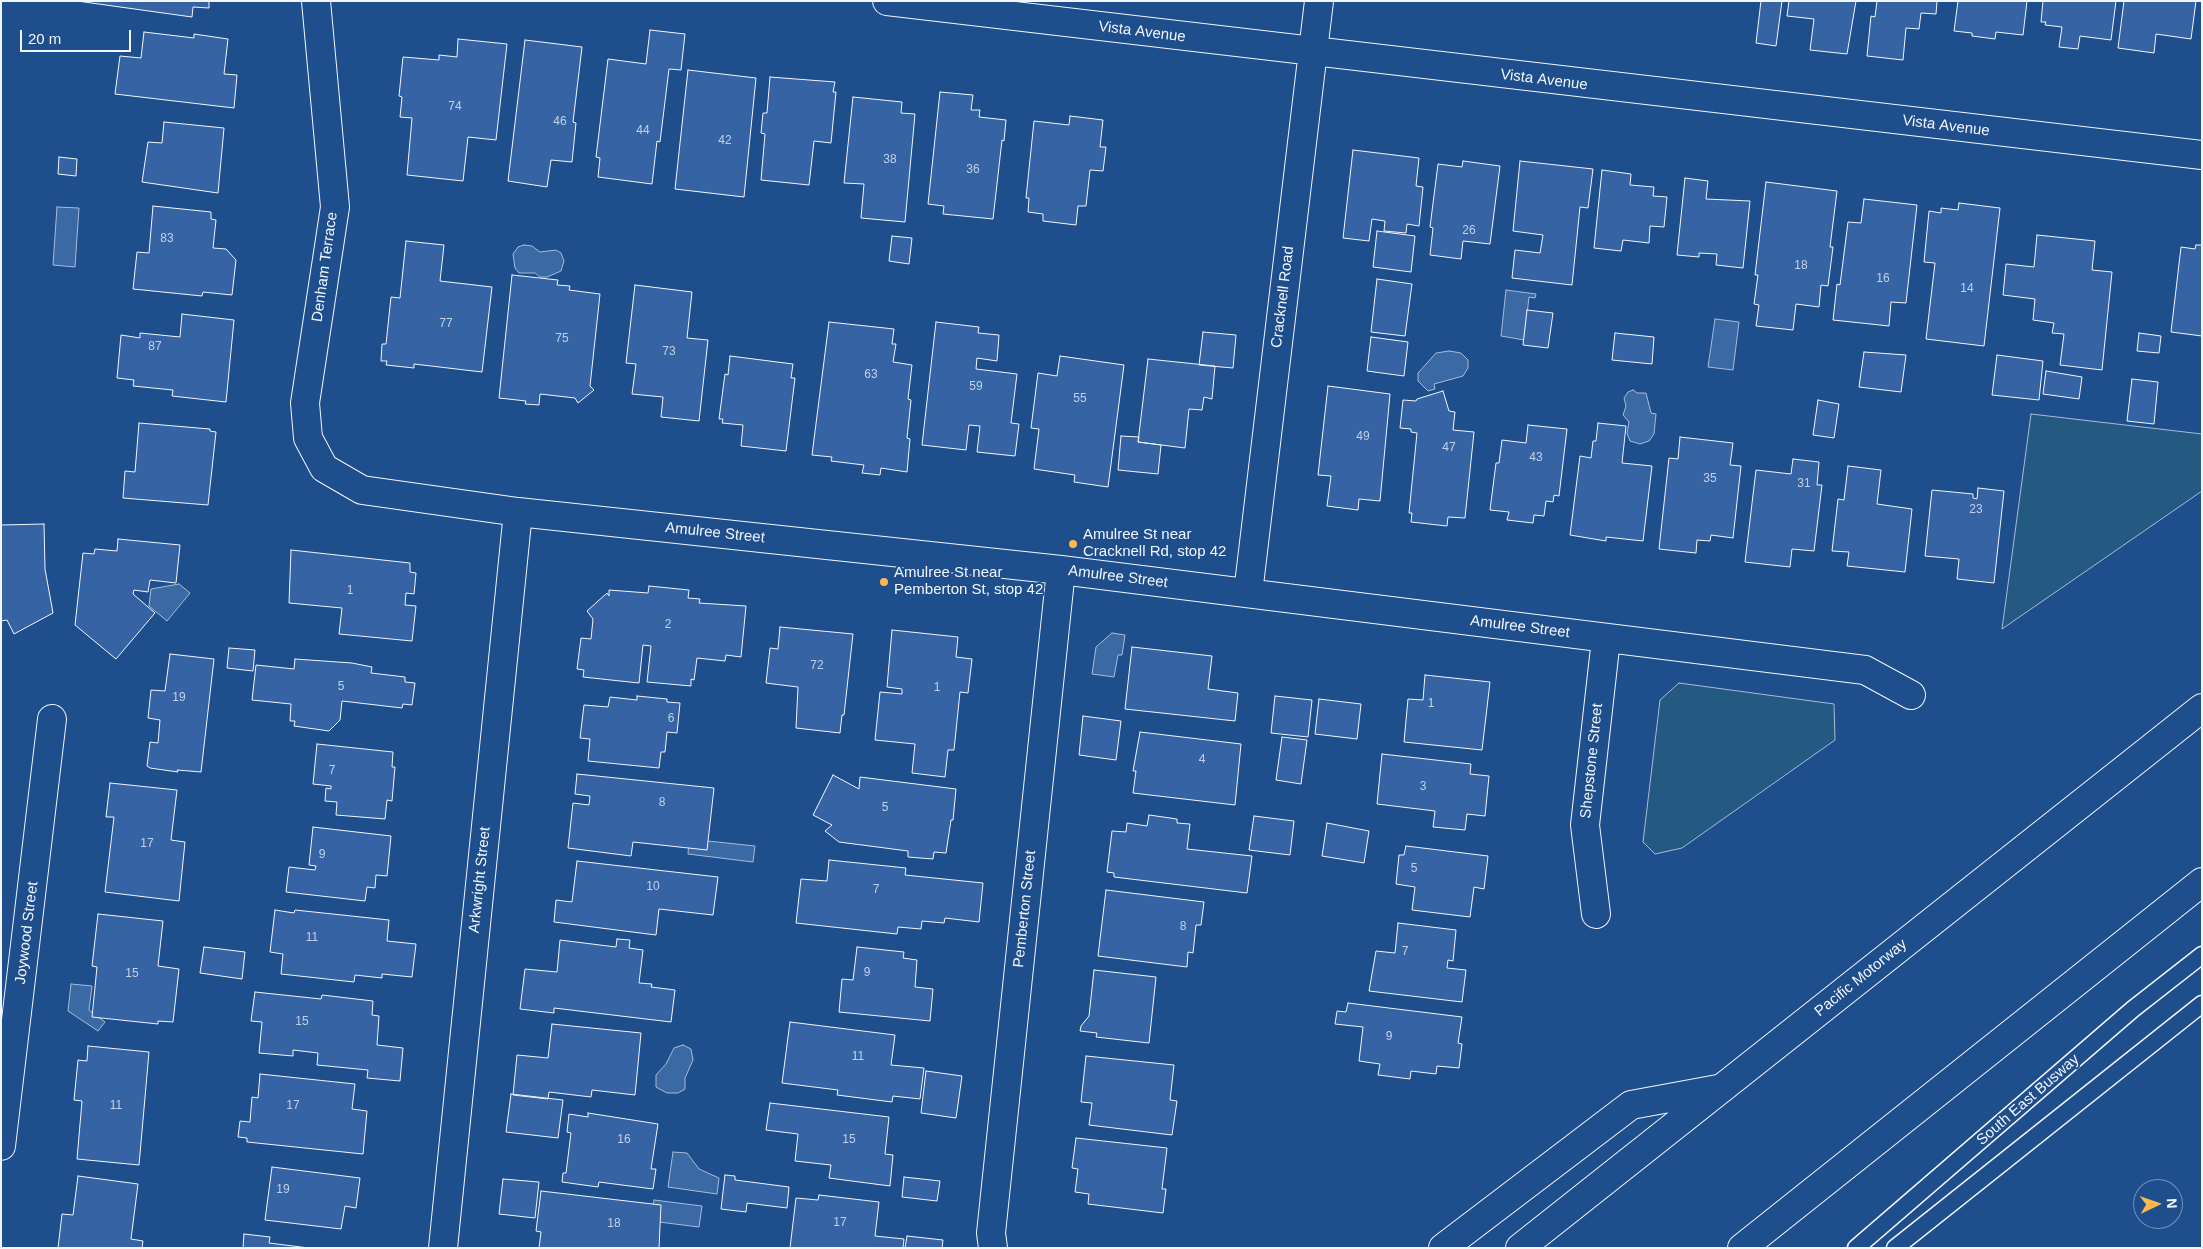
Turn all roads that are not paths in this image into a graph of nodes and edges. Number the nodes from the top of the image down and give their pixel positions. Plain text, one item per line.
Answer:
1 (316, 1) edge
2 (887, 1) edge
3 (1319, 1) edge
4 (1313, 52) junction
5 (2202, 155) edge
6 (324, 468) joint
7 (518, 512) junction
8 (1061, 570) junction
9 (1248, 593) junction
10 (1606, 638) junction
11 (1910, 695) dead end
12 (2202, 708) edge
13 (52, 719) dead end
14 (2202, 882) edge
15 (1596, 914) dead end
16 (2202, 955) edge
17 (2202, 1004) edge
18 (1722, 1088) junction
19 (1, 1146) edge
20 (443, 1248) edge
21 (993, 1248) edge
22 (1443, 1248) edge
23 (1520, 1248) edge
24 (1742, 1248) edge
25 (1856, 1248) edge
26 (1895, 1248) edge

1 - 6 main road, Denham Terrace
2 - 4 main road, Vista Avenue
3 - 4 main road, Cracknell Road
4 - 5 main road, Vista Avenue
4 - 9 main road, Cracknell Road
6 - 7 main road, Amulree Street
7 - 8 main road, Amulree Street
7 - 20 main road, Arkwright Street
8 - 9 main road, Amulree Street
8 - 21 main road, Pemberton Street
9 - 10 main road, Amulree Street
10 - 11 main road, Amulree Street
10 - 15 main road, Shepstone Street
12 - 18 main road, Pacific Motorway
13 - 19 main road, Joywood Street
14 - 24 main road
16 - 25 lane, South East Busway
17 - 26 lane, South East Busway
18 - 22 main road
18 - 23 main road, Pacific Motorway

